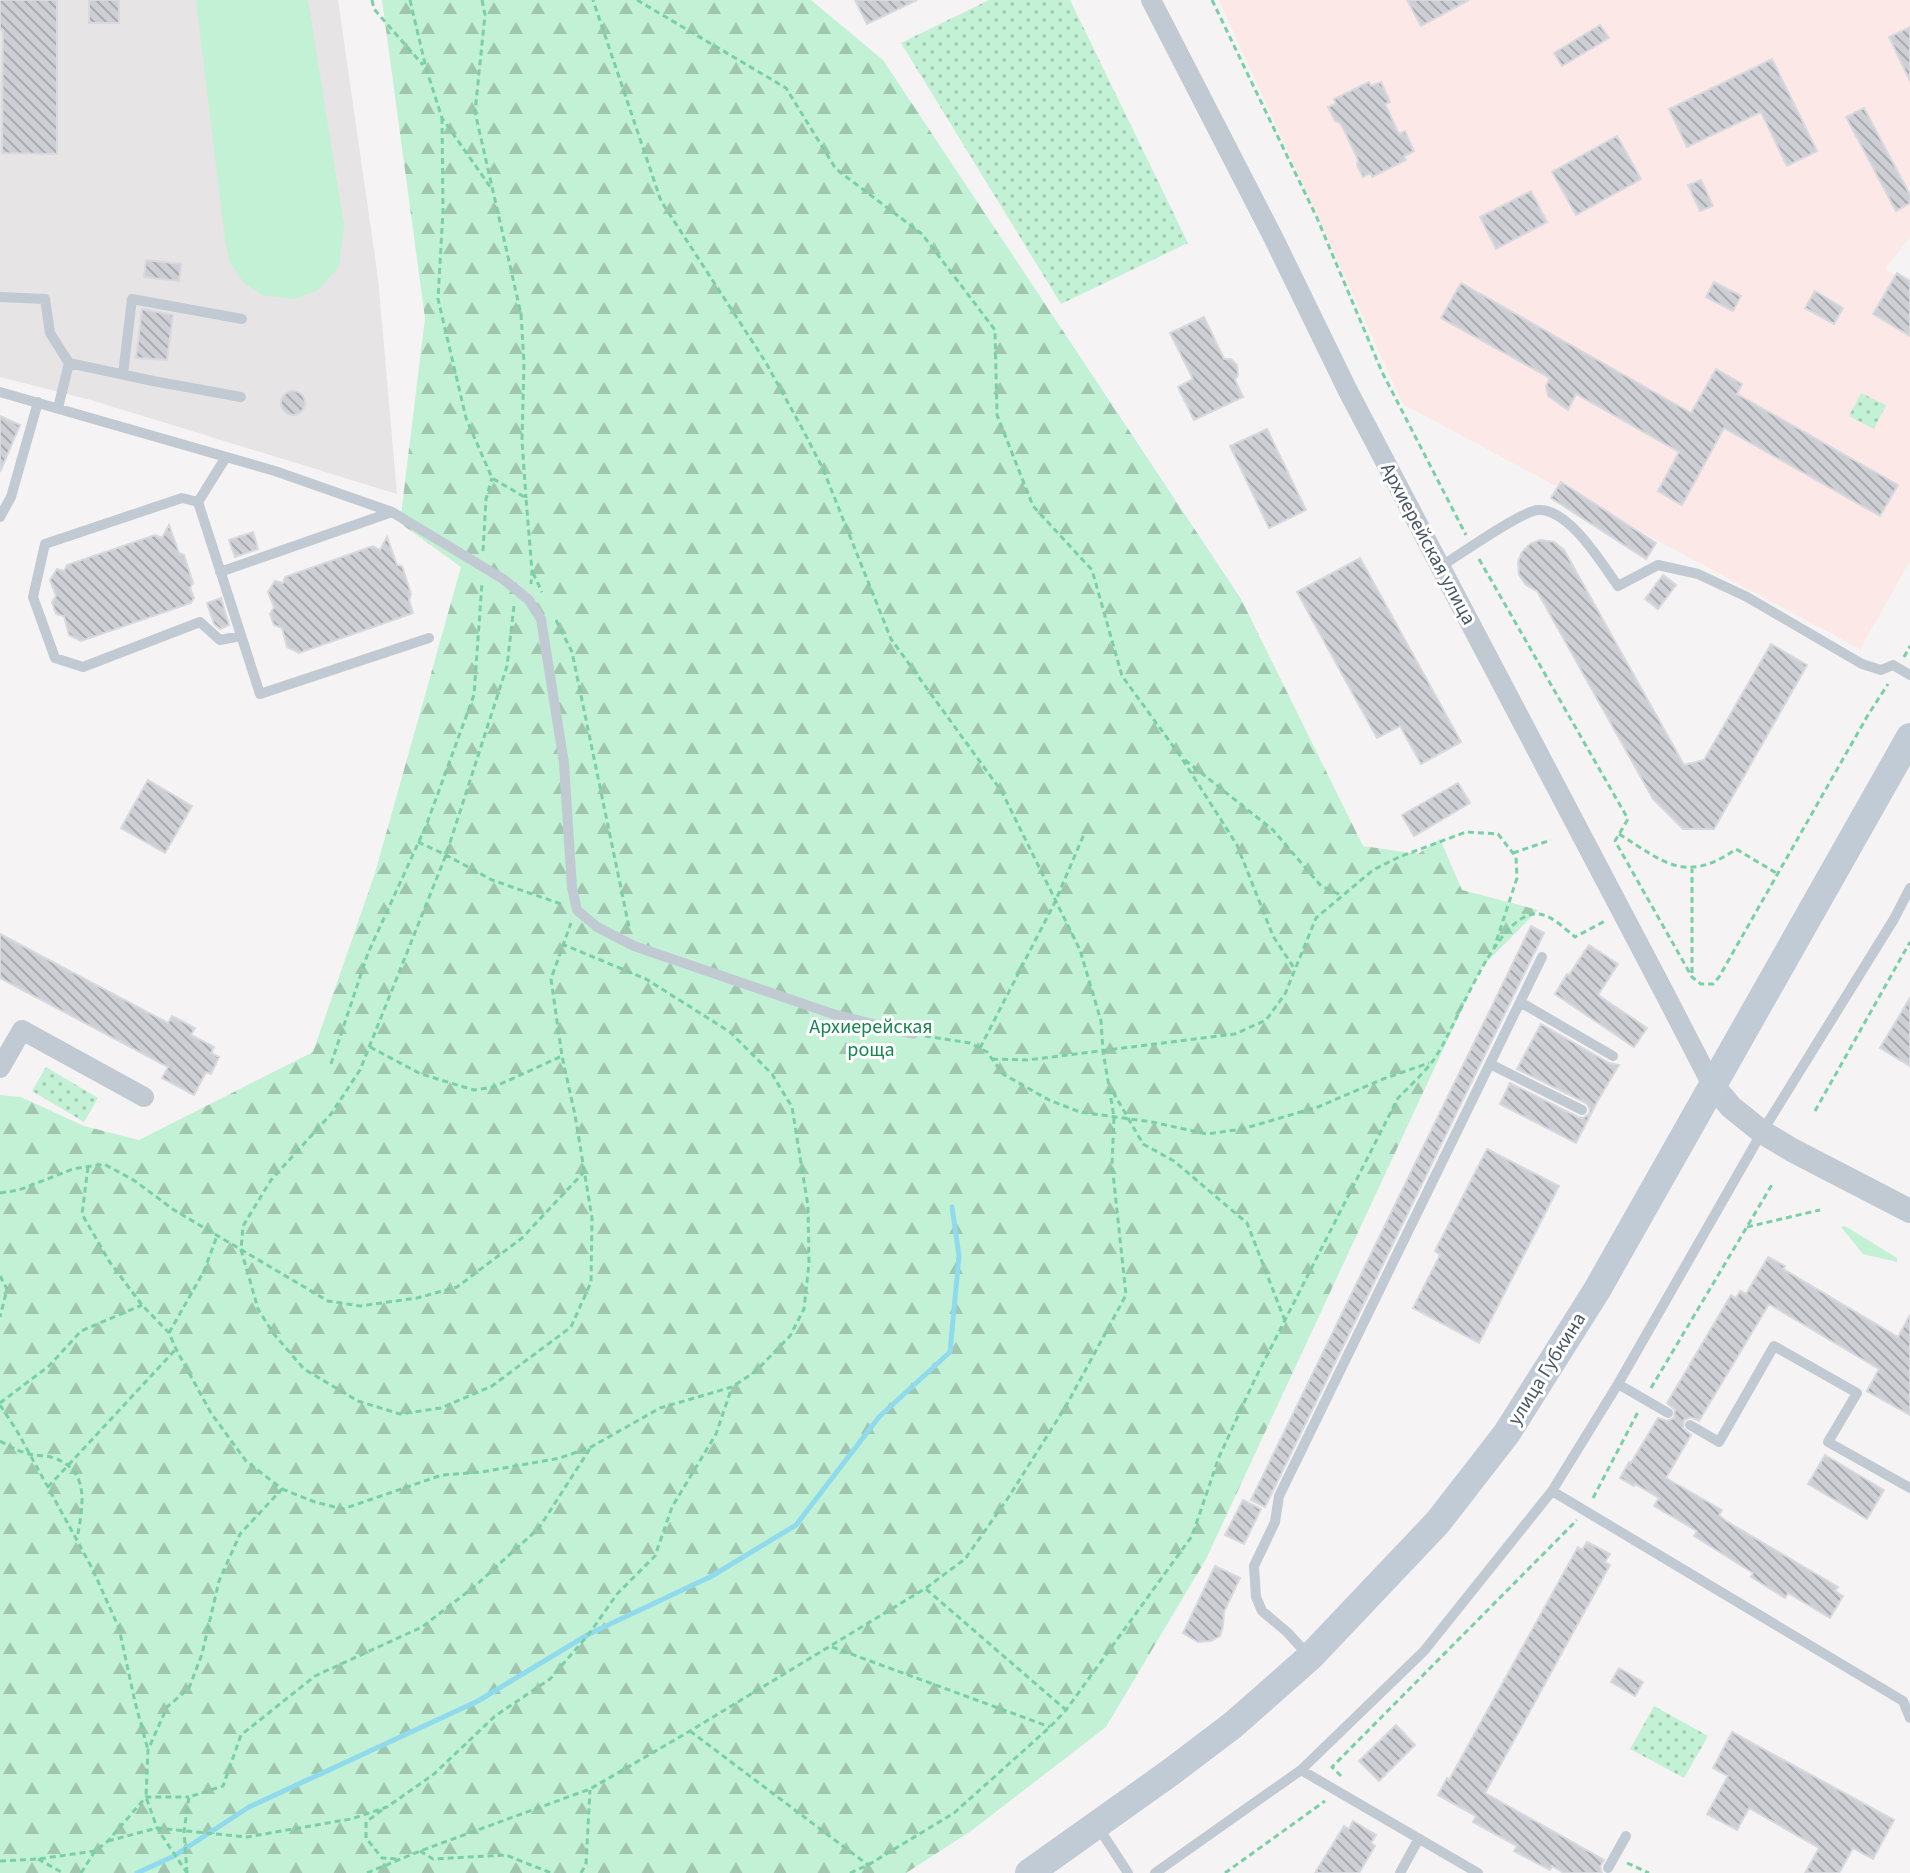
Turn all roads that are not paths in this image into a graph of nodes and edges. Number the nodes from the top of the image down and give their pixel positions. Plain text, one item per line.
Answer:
1 (1151, 0) edge
2 (0, 297) edge
3 (242, 319) dead end
4 (69, 363) junction
5 (123, 374) junction
6 (0, 392) edge
7 (241, 397) dead end
8 (38, 402) junction
9 (58, 408) junction
10 (226, 457) junction
11 (198, 502) junction
12 (392, 512) junction
13 (0, 517) edge
14 (1440, 567) junction
15 (220, 572) junction
16 (241, 636) junction
17 (429, 638) dead end
18 (1910, 675) edge
19 (1910, 737) edge
20 (1910, 888) edge
21 (1542, 957) dead end
22 (1520, 1002) junction
23 (913, 1034) road end
24 (1613, 1056) dead end
25 (1490, 1064) junction
26 (0, 1068) edge
27 (1712, 1085) junction
28 (144, 1097) dead end
29 (1582, 1110) dead end
30 (1762, 1132) junction
31 (1910, 1211) edge
32 (1618, 1384) junction
33 (1668, 1413) dead end
34 (1690, 1425) dead end
35 (1910, 1488) edge
36 (1552, 1491) junction
37 (1310, 1657) junction
38 (1910, 1718) edge
39 (1301, 1770) junction
40 (1097, 1825) junction
41 (1626, 1836) dead end
42 (1418, 1840) junction
43 (1608, 1868) dead end
44 (1029, 1873) edge
45 (1128, 1873) edge
46 (1155, 1873) edge
47 (1400, 1873) edge
48 (1478, 1873) edge

1 - 14 street, Архиерейская улица
2 - 4 lane
3 - 5 lane
4 - 5 lane
4 - 9 lane
5 - 7 lane
6 - 8 lane
8 - 9 lane
8 - 13 lane
9 - 10 lane
10 - 11 lane
10 - 12 lane
11 - 15 lane
11 - 16 lane
12 - 15 lane
12 - 23 lane
14 - 18 lane
14 - 27 street, Архиерейская улица
15 - 16 lane
16 - 17 lane
19 - 27 main road, улица Губкина
20 - 30 lane
21 - 22 lane
22 - 24 lane
22 - 25 lane
25 - 29 lane
25 - 37 lane
26 - 28 street
27 - 30 street
27 - 37 main road, улица Губкина
30 - 31 street
30 - 32 lane
32 - 33 lane
32 - 36 lane
34 - 35 lane
36 - 38 lane
36 - 39 lane
37 - 40 main road, улица Губкина
39 - 42 lane
39 - 46 lane
40 - 44 main road, улица Губкина
40 - 45 lane
41 - 43 lane
42 - 47 lane
42 - 48 lane

